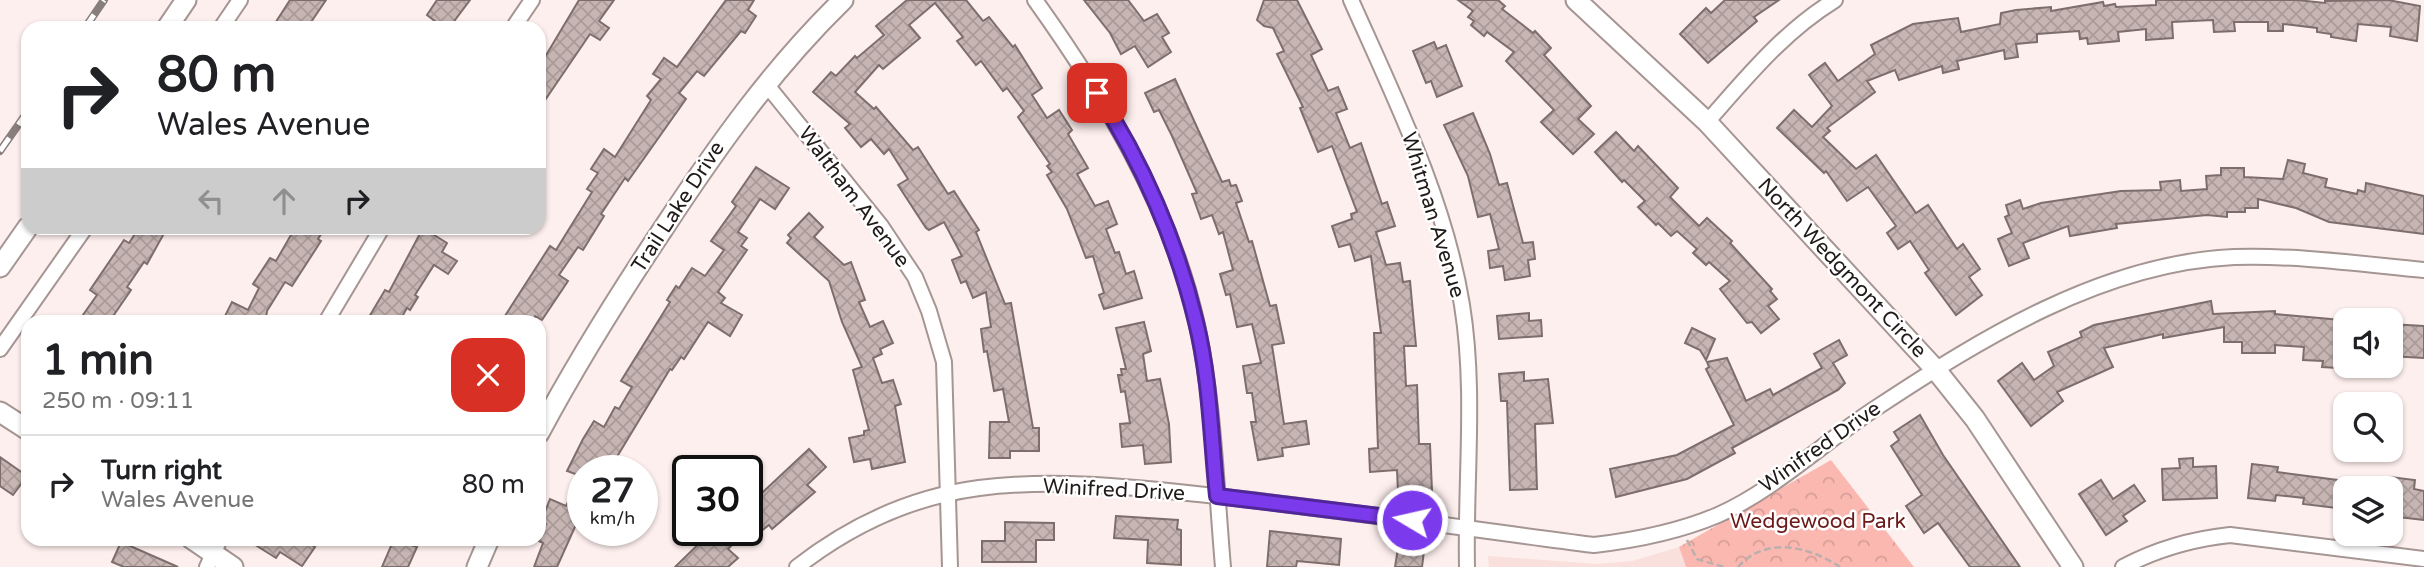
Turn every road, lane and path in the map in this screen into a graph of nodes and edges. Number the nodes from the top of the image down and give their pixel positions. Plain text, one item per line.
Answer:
1 (186, 0) edge
2 (240, 0) edge
3 (531, 0) edge
4 (843, 0) edge
5 (1035, 0) edge
6 (1351, 0) edge
7 (1576, 0) edge
8 (1835, 0) edge
9 (172, 21) edge
10 (226, 21) edge
11 (518, 21) edge
12 (766, 84) junction
13 (1707, 122) junction
14 (22, 235) edge
15 (80, 235) edge
16 (378, 235) edge
17 (0, 267) edge
18 (2424, 270) edge
19 (24, 315) edge
20 (330, 315) edge
21 (21, 319) edge
22 (0, 349) edge
23 (1936, 370) junction
24 (0, 412) edge
25 (546, 421) edge
26 (21, 426) edge
27 (950, 495) junction
28 (1217, 496) junction
29 (1466, 528) junction
30 (1681, 528) junction
31 (486, 546) edge
32 (214, 553) edge
33 (2424, 559) edge
34 (233, 567) edge
35 (477, 567) edge
36 (797, 567) edge
37 (950, 567) edge
38 (1223, 567) edge
39 (1467, 567) edge
40 (1724, 567) edge
41 (1738, 567) edge
42 (1840, 567) edge
43 (2073, 567) edge
44 (2123, 567) edge

1 - 9 street
2 - 10 street
3 - 11 street
4 - 12 street, Trail Lake Drive
5 - 28 street
6 - 29 street, Whitman Avenue
7 - 13 street, North Wedgmont Circle
8 - 13 street
12 - 25 street, Trail Lake Drive
12 - 27 street, Waltham Avenue
13 - 23 street, North Wedgmont Circle
14 - 17 street
15 - 19 street
16 - 20 street
18 - 23 street, Winifred Drive
21 - 22 street
23 - 30 street, Winifred Drive
23 - 43 street, North Wedgmont Circle
24 - 26 street
27 - 28 street, Winifred Drive
27 - 36 street, Winifred Drive
27 - 37 street, Waltham Avenue
28 - 29 street, Winifred Drive
28 - 38 street
29 - 30 street, Winifred Drive
29 - 39 street, Whitman Avenue
30 - 40 path
31 - 35 street
32 - 34 street
33 - 44 street
41 - 42 path

